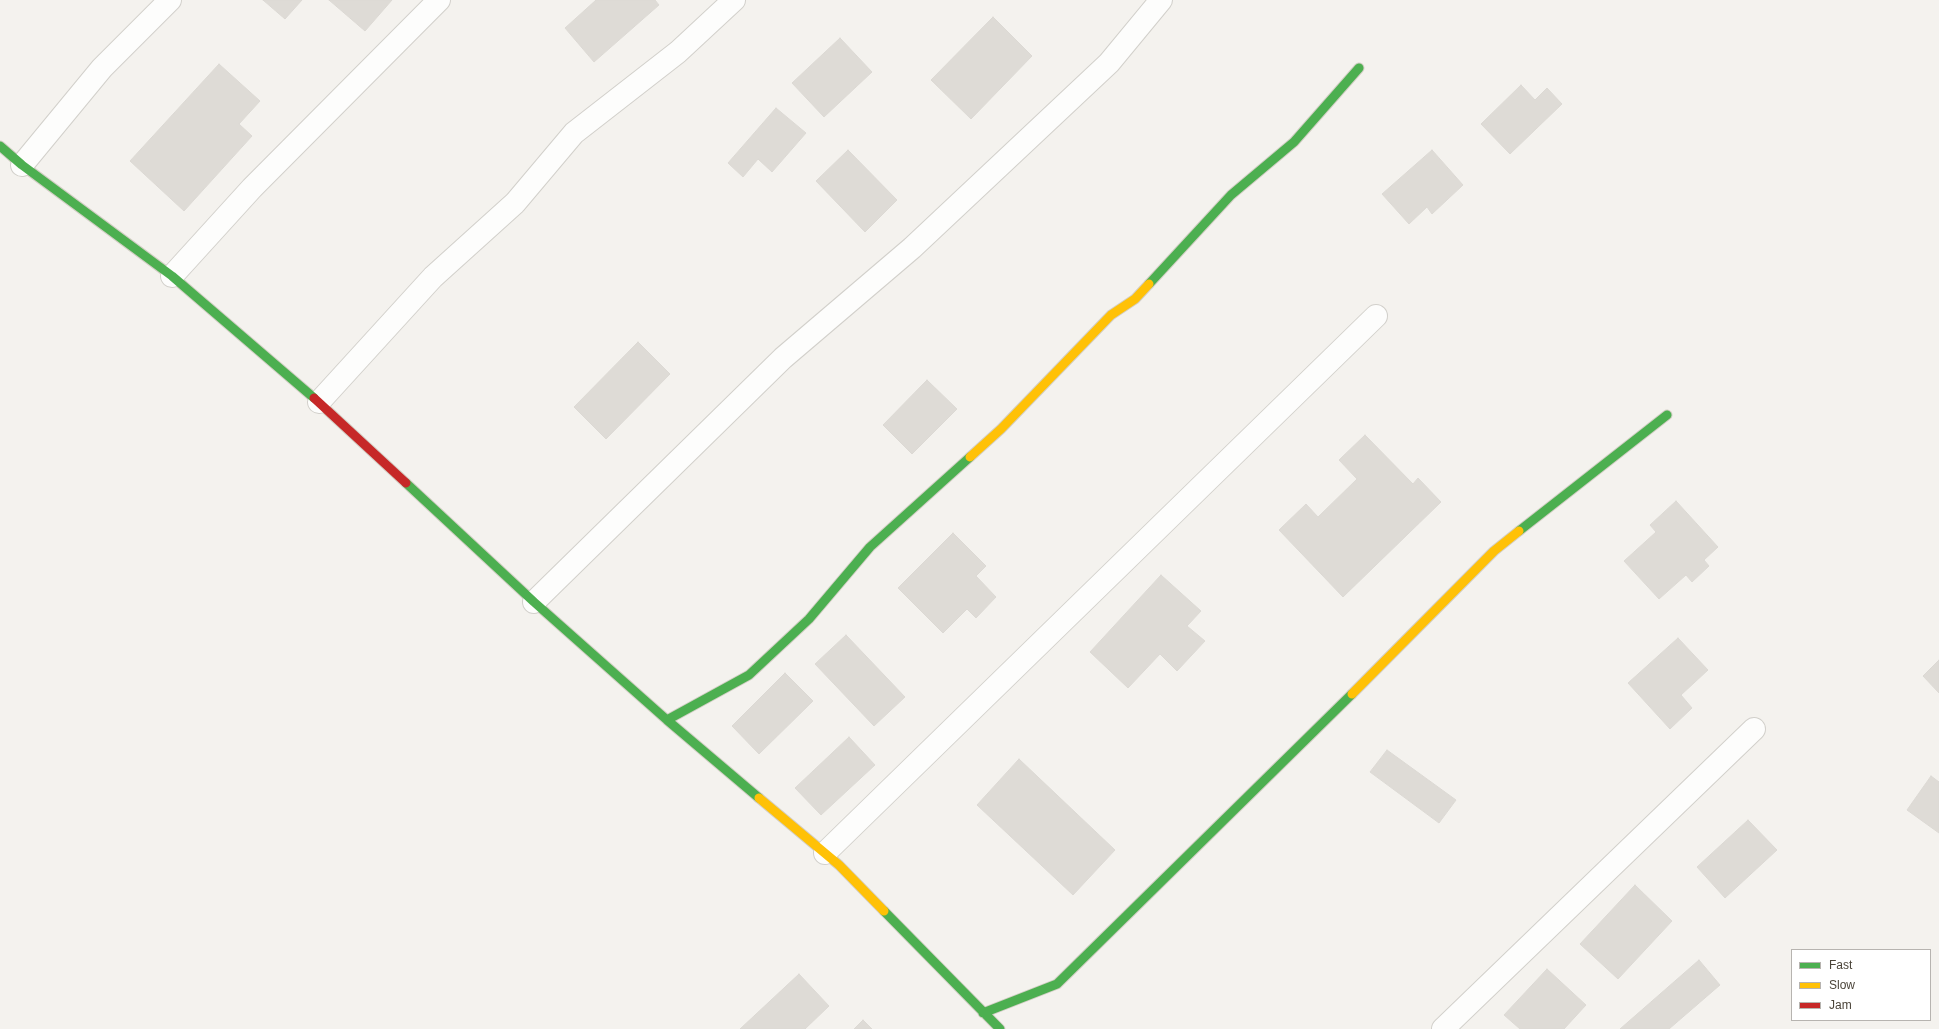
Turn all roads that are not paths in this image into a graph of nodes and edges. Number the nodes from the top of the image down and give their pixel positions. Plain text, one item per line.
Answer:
1 (170, 0) edge
2 (439, 0) edge
3 (734, 0) edge
4 (1161, 0) edge
5 (1359, 68) dead end
6 (0, 146) edge
7 (22, 165) junction
8 (172, 276) junction
9 (1376, 316) dead end
10 (319, 402) junction
11 (1667, 416) dead end
12 (534, 602) junction
13 (667, 720) junction
14 (1754, 729) dead end
15 (824, 853) junction
16 (983, 1013) junction
17 (1000, 1029) edge
18 (1443, 1029) edge

1 - 7 street
2 - 8 street
3 - 10 street
4 - 12 street
5 - 13 street
6 - 7 street
7 - 8 street
8 - 10 street
9 - 15 street
10 - 12 street
11 - 16 street
12 - 13 street
13 - 15 street
14 - 18 street
15 - 16 street
16 - 17 street

